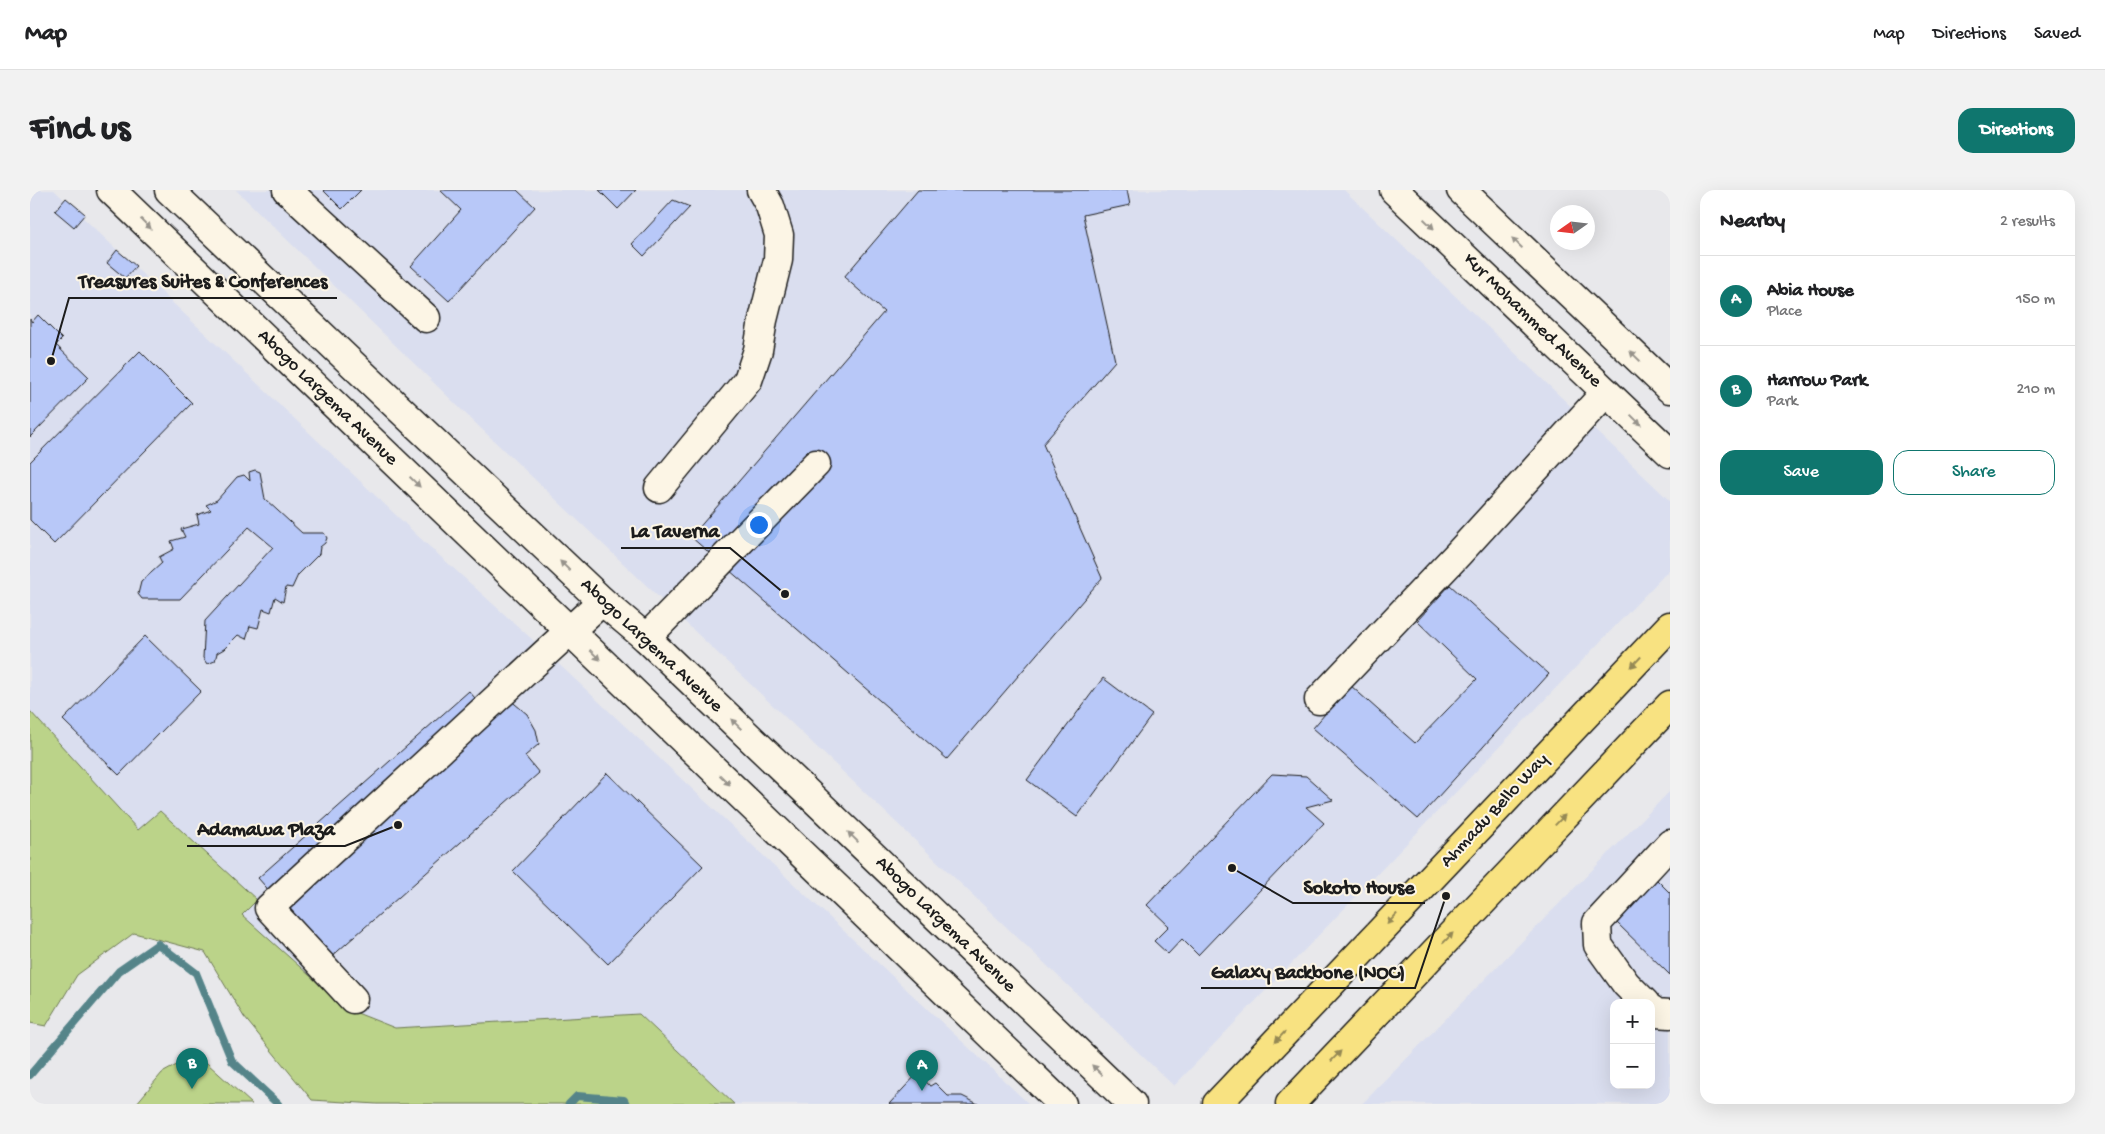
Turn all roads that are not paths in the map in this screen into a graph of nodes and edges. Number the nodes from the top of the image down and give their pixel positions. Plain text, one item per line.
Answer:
1 (111, 190) edge
2 (169, 190) edge
3 (287, 190) edge
4 (761, 190) edge
5 (1394, 190) edge
6 (1461, 190) edge
7 (426, 318) dead end
8 (1670, 389) edge
9 (1606, 392) junction
10 (1670, 453) edge
11 (816, 464) dead end
12 (659, 488) dead end
13 (602, 601) junction
14 (1670, 626) edge
15 (569, 631) junction
16 (646, 638) junction
17 (1319, 700) dead end
18 (1670, 705) edge
19 (1670, 844) edge
20 (353, 999) dead end
21 (1641, 999) edge
22 (1655, 1012) edge
23 (1670, 1014) edge
24 (1062, 1104) edge
25 (1132, 1104) edge
26 (1217, 1104) edge
27 (1290, 1104) edge

1 -> 15 street, Abogo Largema Avenue
13 -> 2 street, Abogo Largema Avenue
3 - 7 street
4 - 12 street
5 -> 9 street, Kur Mohammed Avenue
8 -> 6 street
9 -> 10 street, Kur Mohammed Avenue
9 - 17 street
11 - 16 street
13 - 15 street
13 - 16 street, Abogo Largema Avenue
14 -> 26 main road, Ahmadu Bello Way
15 - 20 street
15 -> 24 street, Abogo Largema Avenue
25 -> 16 street, Abogo Largema Avenue
27 -> 18 main road
19 - 21 street
22 - 23 street

